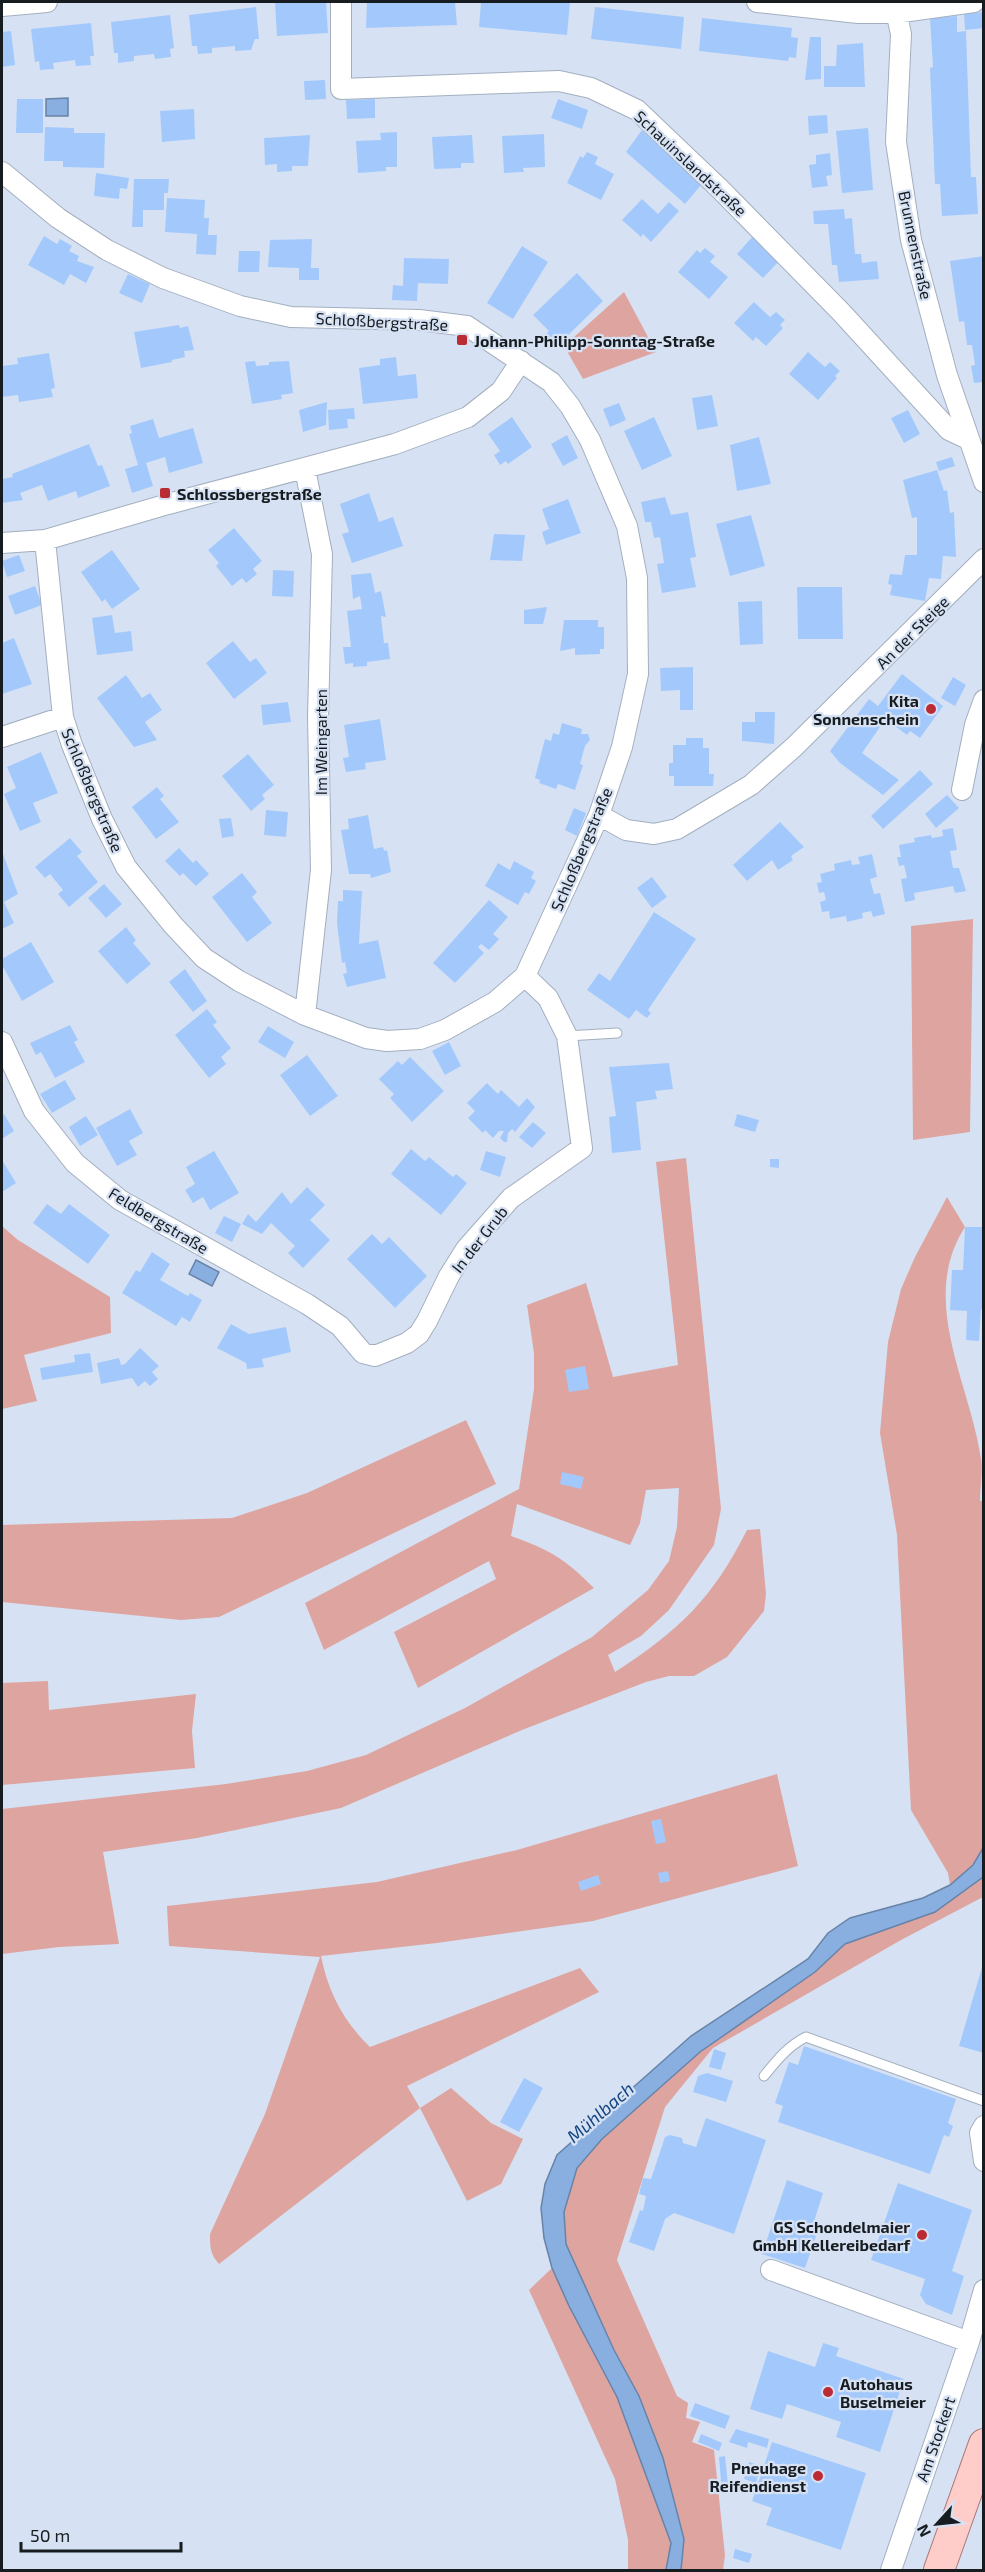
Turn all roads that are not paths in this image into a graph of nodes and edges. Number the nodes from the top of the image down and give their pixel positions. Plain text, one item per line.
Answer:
1 (47, 2) edge
2 (342, 2) edge
3 (758, 2) edge
4 (974, 2) edge
5 (2, 6) edge
6 (895, 8) edge
7 (2, 172) edge
8 (521, 361) junction
9 (968, 439) junction
10 (305, 469) junction
11 (984, 482) edge
12 (45, 540) junction
13 (2, 543) edge
14 (984, 559) edge
15 (984, 700) edge
16 (63, 717) junction
17 (2, 737) edge
18 (962, 790) dead end
19 (599, 816) junction
20 (525, 976) junction
21 (305, 1015) junction
22 (617, 1033) dead end
23 (567, 1036) junction
24 (2, 1042) edge
25 (363, 1353) joint
26 (764, 2076) dead end
27 (984, 2101) edge
28 (984, 2126) edge
29 (984, 2161) edge
30 (771, 2270) dead end
31 (984, 2290) edge
32 (969, 2342) junction
33 (984, 2444) edge
34 (891, 2571) edge
35 (939, 2571) edge

1 - 5 street
2 - 9 street, Schauinslandstraße
3 - 6 street
4 - 6 street
6 - 9 street, Brunnenstraße
7 - 8 street, Schloßbergstraße
8 - 10 street
8 - 19 street, Schloßbergstraße
9 - 11 street, Brunnenstraße
10 - 12 street
10 - 21 street, Im Weingarten
12 - 13 street
12 - 16 street, Schloßbergstraße
14 - 19 street, An der Steige
15 - 18 street
16 - 17 street
16 - 21 street, Schloßbergstraße
19 - 20 street, Schloßbergstraße
20 - 21 street, Schloßbergstraße
20 - 23 street
22 - 23 lane
23 - 25 street, In der Grub
24 - 25 street, Feldbergstraße
26 - 27 lane
28 - 29 street
30 - 32 street
31 - 32 street, Am Stockert
32 - 34 street, Am Stockert
33 - 35 main road

